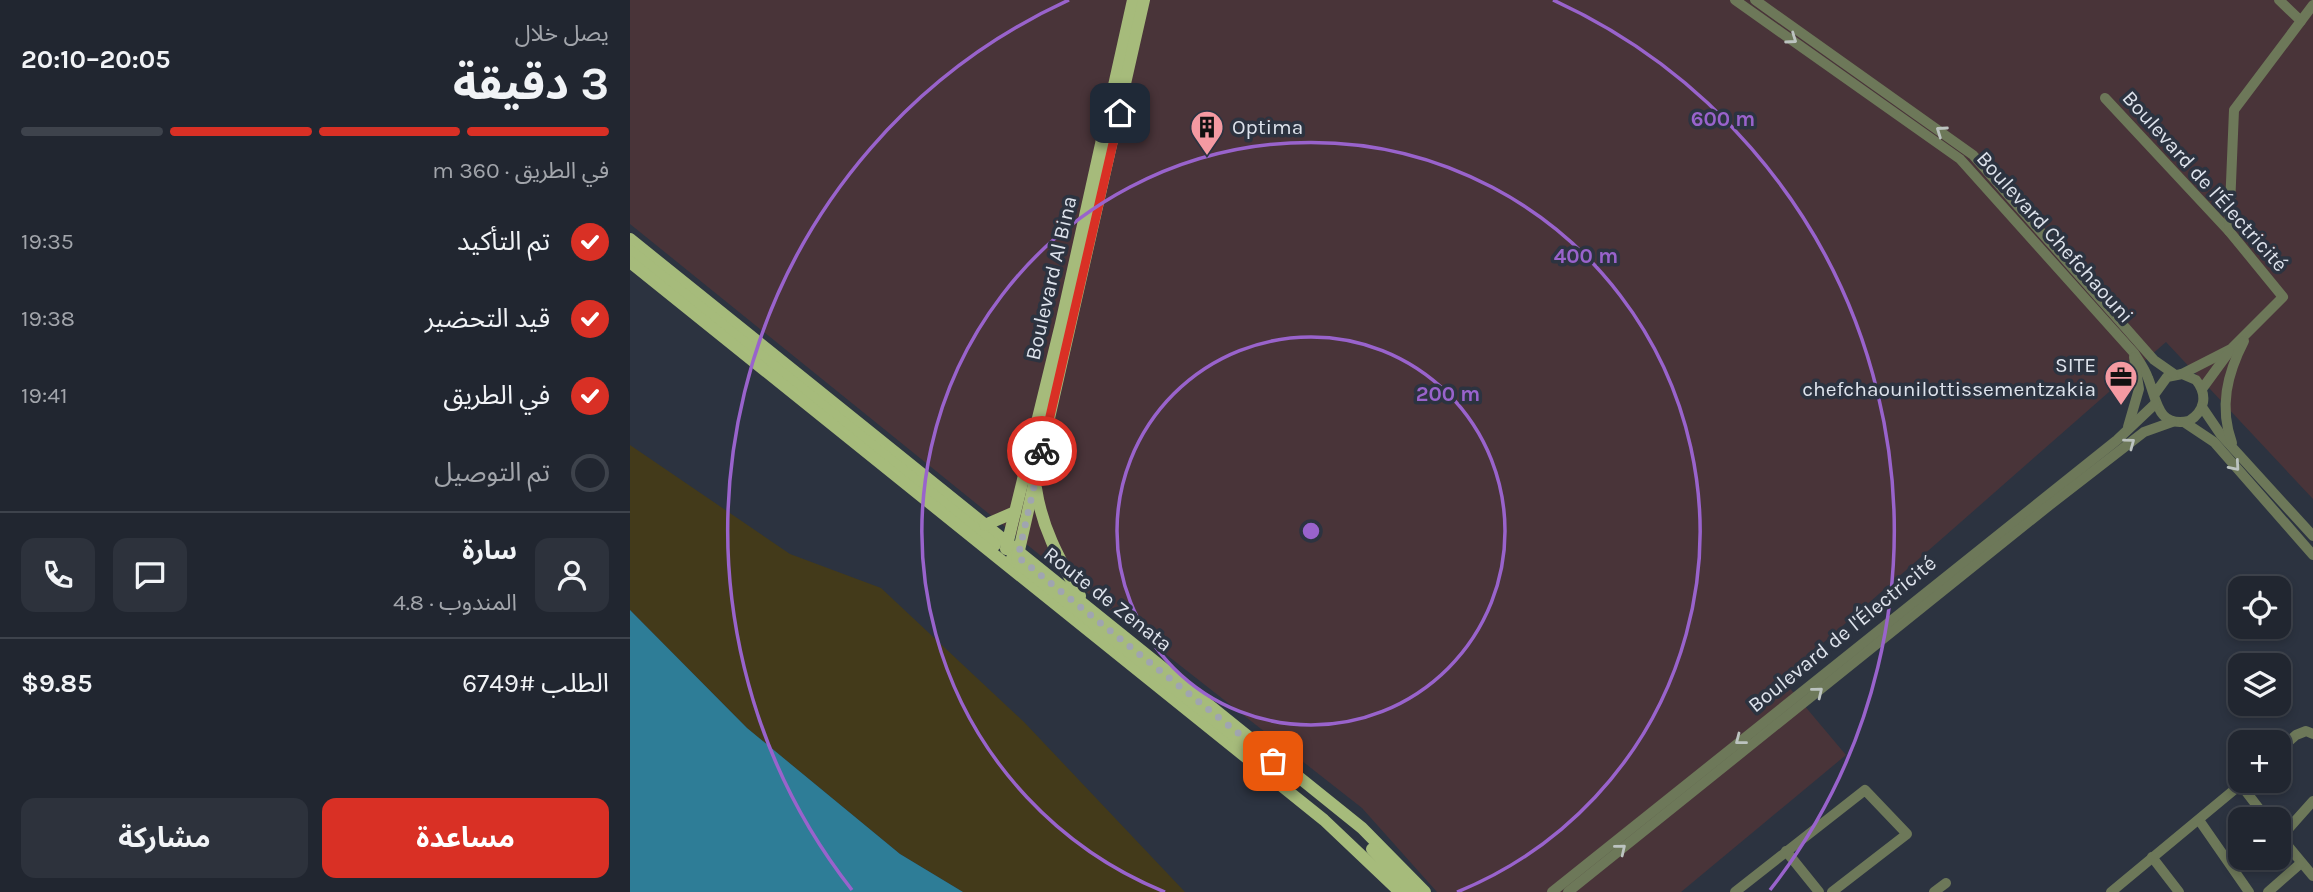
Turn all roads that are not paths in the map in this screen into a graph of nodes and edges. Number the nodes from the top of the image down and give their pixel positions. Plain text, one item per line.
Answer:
1 (1133, 0) edge
2 (1144, 0) edge
3 (1735, 0) edge
4 (1755, 0) edge
5 (2279, 0) edge
6 (2313, 5) edge
7 (2301, 20) junction
8 (2105, 98) dead end
9 (2229, 231) junction
10 (630, 241) edge
11 (630, 251) edge
12 (630, 262) edge
13 (2248, 334) junction
14 (2231, 349) junction
15 (2134, 353) junction
16 (2178, 374) junction
17 (2202, 389) junction
18 (2155, 400) junction
19 (2202, 407) junction
20 (2172, 422) junction
21 (2184, 422) junction
22 (2126, 431) junction
23 (2233, 447) junction
24 (1035, 481) junction
25 (1015, 512) junction
26 (985, 525) junction
27 (2313, 536) edge
28 (1005, 552) junction
29 (2313, 555) edge
30 (1017, 561) junction
31 (1083, 603) junction
32 (2313, 734) edge
33 (2291, 740) edge
34 (2232, 793) edge
35 (2313, 801) edge
36 (2199, 820) junction
37 (2291, 824) edge
38 (2291, 850) edge
39 (1786, 851) junction
40 (2152, 857) junction
41 (2301, 863) junction
42 (2313, 876) edge
43 (1946, 883) dead end
44 (1399, 892) edge
45 (1413, 892) edge
46 (1423, 892) edge
47 (1552, 892) edge
48 (1568, 892) edge
49 (1735, 892) edge
50 (1819, 892) edge
51 (1832, 892) edge
52 (1934, 892) edge
53 (2111, 892) edge
54 (2179, 892) edge
55 (2249, 892) edge
56 (2269, 892) edge

1 - 25 main road, Boulevard Al Bina
2 - 24 main road, Boulevard Al Bina
3 -> 15 street, Boulevard Chefchaouni
16 -> 4 street, Boulevard Chefchaouni
5 - 7 street
6 - 7 street
7 - 9 street
8 - 9 street, Boulevard de l'Électricité
9 - 13 street, Boulevard de l'Électricité
10 - 26 main road, Route de Zenata
10 - 28 main road, Route de Zenata
11 - 28 main road, Route de Zenata
12 - 28 main road, Route de Zenata
13 - 14 street, Boulevard de l'Électricité
13 - 23 street
14 - 16 street, Boulevard de l'Électricité
14 - 17 street, Boulevard de l'Électricité
15 - 18 street, Boulevard Chefchaouni
15 - 22 street
16 - 17 street, Boulevard Chefchaouni
16 - 18 street
17 - 19 street
18 - 20 street, Boulevard Chefchaouni
18 - 22 street, Boulevard de l'Électricité
19 - 21 street
19 - 23 street
20 - 21 street
48 -> 20 street, Boulevard de l'Électricité
21 -> 29 street
22 -> 47 street, Boulevard de l'Électricité
23 - 27 street
24 - 30 main road, Boulevard Al Bina
24 - 31 main road
25 - 26 main road
25 - 28 main road, Boulevard Al Bina
26 - 28 main road, Route de Zenata
28 - 30 main road, Route de Zenata
28 - 30 main road, Route de Zenata
30 - 31 main road, Route de Zenata
30 - 44 main road, Route de Zenata
30 - 45 main road, Route de Zenata
30 - 46 main road, Route de Zenata
31 - 46 main road, Route de Zenata
32 - 33 street
34 - 36 street
35 - 37 street
36 - 40 street
36 - 55 street
38 - 41 street
39 - 49 street
39 - 50 street
39 - 51 street
40 - 53 street
40 - 54 street
41 - 42 street
41 - 56 street
43 - 52 street

